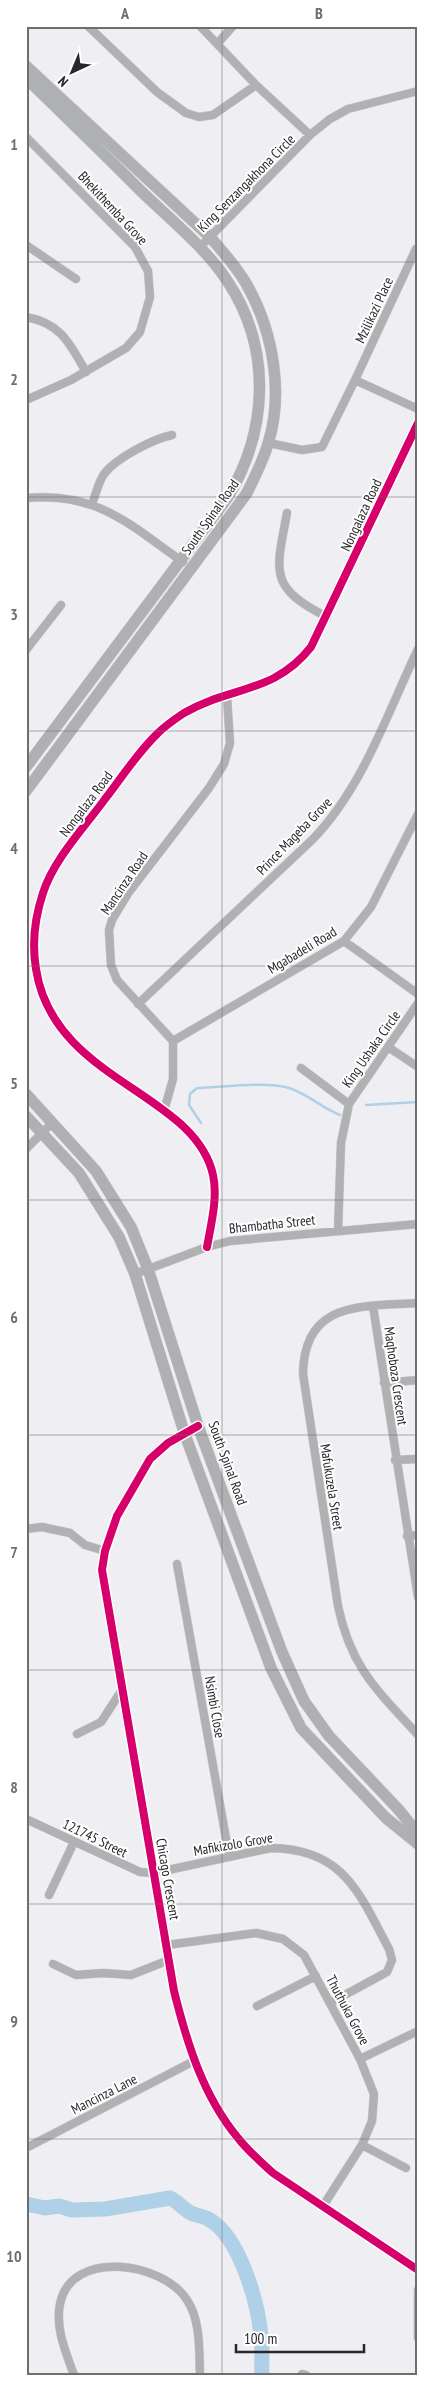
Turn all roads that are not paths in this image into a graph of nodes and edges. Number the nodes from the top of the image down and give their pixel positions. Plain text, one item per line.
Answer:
1 (88, 26) edge
2 (200, 26) edge
3 (233, 26) edge
4 (217, 44) junction
5 (26, 66) edge
6 (26, 78) edge
7 (256, 85) junction
8 (418, 91) edge
9 (310, 135) junction
10 (26, 137) edge
11 (210, 237) junction
12 (26, 245) edge
13 (199, 248) junction
14 (416, 249) dead end
15 (76, 279) dead end
16 (26, 317) edge
17 (86, 372) junction
18 (355, 380) junction
19 (26, 400) edge
20 (418, 409) edge
21 (418, 423) edge
22 (172, 435) dead end
23 (269, 443) junction
24 (26, 498) edge
25 (92, 504) junction
26 (287, 513) dead end
27 (181, 560) junction
28 (193, 569) junction
29 (61, 605) dead end
30 (327, 617) junction
31 (418, 649) edge
32 (26, 650) edge
33 (226, 697) junction
34 (26, 767) edge
35 (26, 790) edge
36 (418, 814) edge
37 (344, 941) junction
38 (418, 994) edge
39 (418, 1003) edge
40 (138, 1004) junction
41 (173, 1041) junction
42 (388, 1047) junction
43 (418, 1067) edge
44 (301, 1068) dead end
45 (26, 1094) edge
46 (349, 1104) junction
47 (164, 1111) junction
48 (26, 1116) edge
49 (53, 1122) junction
50 (43, 1133) junction
51 (26, 1149) edge
52 (418, 1224) edge
53 (338, 1230) junction
54 (207, 1247) junction
55 (148, 1269) junction
56 (135, 1274) junction
57 (418, 1303) edge
58 (373, 1306) junction
59 (418, 1380) edge
60 (384, 1383) junction
61 (198, 1426) junction
62 (184, 1432) junction
63 (418, 1458) edge
64 (395, 1460) junction
65 (26, 1529) edge
66 (418, 1535) edge
67 (407, 1536) junction
68 (105, 1551) junction
69 (177, 1564) dead end
70 (418, 1597) edge
71 (122, 1690) junction
72 (77, 1734) dead end
73 (418, 1735) edge
74 (26, 1819) edge
75 (418, 1834) edge
76 (74, 1842) junction
77 (418, 1844) edge
78 (229, 1855) junction
79 (154, 1873) junction
80 (49, 1895) dead end
81 (167, 1945) junction
82 (169, 1960) junction
83 (53, 1964) dead end
84 (316, 1976) junction
85 (330, 2003) junction
86 (257, 2006) dead end
87 (418, 2031) edge
88 (360, 2059) junction
89 (194, 2061) junction
90 (362, 2145) junction
91 (26, 2148) edge
92 (406, 2168) dead end
93 (323, 2206) junction
94 (418, 2270) edge
95 (418, 2290) edge
96 (418, 2338) edge
97 (74, 2375) edge
98 (200, 2375) edge

1 - 7 street
2 - 4 street, King Senzangakhona Circle
3 - 4 street
4 - 7 street, King Senzangakhona Circle
5 - 11 street, South Spinal Road
6 - 13 street, South Spinal Road
7 - 9 street, King Senzangakhona Circle
8 - 9 street, King Senzangakhona Circle
9 - 11 street, King Senzangakhona Circle
10 - 17 street, Bhekithemba Grove
11 - 13 street, King Senzangakhona Circle
11 - 23 street, South Spinal Road
12 - 15 street
13 - 27 street, South Spinal Road
14 - 18 street, Mzilikazi Place
16 - 17 street
17 - 19 street, Bhekithemba Grove
18 - 20 street
18 - 23 street, Mzilikazi Place
21 - 30 street, Nongalaza Road
22 - 25 street
23 - 28 street, South Spinal Road
24 - 25 street
25 - 27 street
26 - 30 street
27 - 28 street
27 - 34 street, South Spinal Road
28 - 35 street, South Spinal Road
29 - 32 street
30 - 33 street, Nongalaza Road
31 - 40 street, Prince Mageba Grove
33 - 40 street, Mancinza Road
33 - 47 street, Nongalaza Road
36 - 37 street, Mgabadeli Road
37 - 38 street
37 - 41 street, Mgabadeli Road
39 - 42 street, King Ushaka Circle
40 - 41 street, Mancinza Road
41 - 47 street
42 - 43 street
42 - 46 street, King Ushaka Circle
44 - 46 street
45 - 49 street, South Spinal Road
46 - 53 street, King Ushaka Circle
47 - 54 street, Nongalaza Road
48 - 50 street
49 - 50 street
49 - 55 street, South Spinal Road
50 - 51 street
50 - 56 street
52 - 53 street, Bhambatha Street
53 - 54 street, Bhambatha Street
54 - 55 street, Bhambatha Street
55 - 56 street, Bhambatha Street
55 - 61 street, South Spinal Road
56 - 62 street
57 - 58 street, Mafukuzela Street
58 - 60 street, Maqhoboza Crescent
58 - 73 street, Mafukuzela Street
59 - 60 street
60 - 64 street, Maqhoboza Crescent
61 - 62 street, Chicago Crescent
61 - 75 street, South Spinal Road
62 - 68 street, Chicago Crescent
62 - 77 street
63 - 64 street
64 - 67 street, Maqhoboza Crescent
65 - 68 street
66 - 67 street
67 - 70 street, Maqhoboza Crescent
68 - 71 street, Chicago Crescent
69 - 78 street, Nsimbi Close
71 - 72 street
71 - 79 street, Chicago Crescent
74 - 76 street, 121745 Street
76 - 79 street, 121745 Street
76 - 80 street
78 - 79 street, Mafikizolo Grove
78 - 85 street, Mafikizolo Grove
79 - 81 street, Chicago Crescent
81 - 82 street, Chicago Crescent
81 - 84 street, Thuthuka Grove
82 - 83 street
82 - 89 street, Chicago Crescent
84 - 85 street, Thuthuka Grove
84 - 86 street
85 - 88 street, Thuthuka Grove
87 - 88 street
88 - 90 street, Thuthuka Grove
89 - 91 street, Mancinza Lane
89 - 93 street, Chicago Crescent
90 - 92 street
90 - 93 street, Thuthuka Grove
93 - 94 street, Chicago Crescent
95 - 96 street
97 - 98 street

